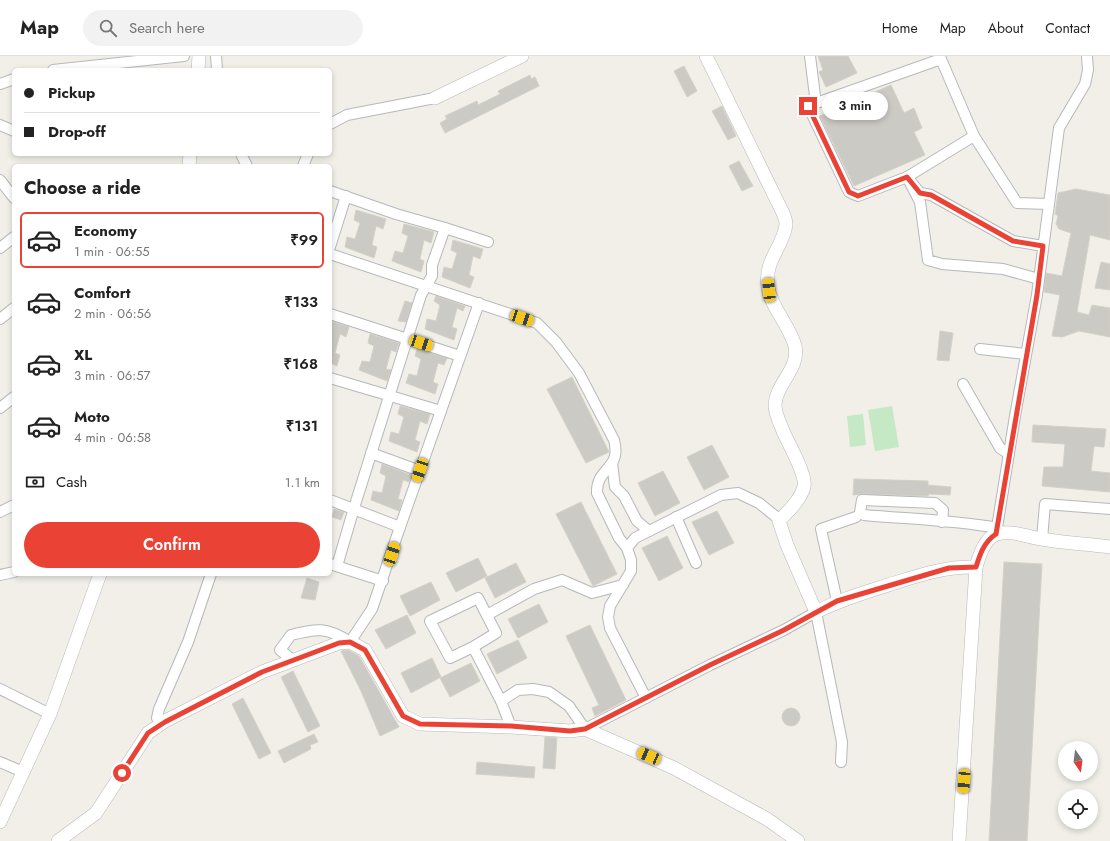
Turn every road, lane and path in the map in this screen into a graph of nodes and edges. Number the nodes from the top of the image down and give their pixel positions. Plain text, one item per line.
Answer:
1 (184, 56) edge
2 (199, 56) edge
3 (216, 56) edge
4 (522, 56) edge
5 (706, 56) edge
6 (810, 56) edge
7 (1087, 56) edge
8 (72, 68) edge
9 (198, 68) edge
10 (217, 68) edge
11 (12, 80) edge
12 (0, 84) edge
13 (435, 98) joint
14 (808, 106) junction
15 (332, 123) edge
16 (0, 125) edge
17 (12, 130) edge
18 (974, 136) junction
19 (907, 177) junction
20 (0, 180) edge
21 (332, 192) edge
22 (12, 195) edge
23 (346, 196) junction
24 (1049, 204) junction
25 (446, 228) junction
26 (12, 239) edge
27 (332, 241) edge
28 (488, 242) dead end
29 (1043, 246) junction
30 (0, 248) edge
31 (332, 255) edge
32 (1039, 280) junction
33 (426, 286) junction
34 (479, 303) junction
35 (12, 310) edge
36 (332, 315) edge
37 (0, 319) edge
38 (408, 339) junction
39 (980, 349) dead end
40 (1026, 354) junction
41 (460, 356) junction
42 (332, 379) edge
43 (963, 384) dead end
44 (389, 397) junction
45 (12, 399) edge
46 (0, 408) edge
47 (441, 411) junction
48 (371, 453) junction
49 (1009, 454) junction
50 (612, 463) junction
51 (420, 470) junction
52 (332, 501) edge
53 (12, 506) edge
54 (354, 508) junction
55 (1110, 509) edge
56 (0, 512) edge
57 (676, 517) junction
58 (856, 517) dead end
59 (780, 520) junction
60 (942, 522) junction
61 (400, 527) junction
62 (649, 531) junction
63 (997, 531) junction
64 (1042, 539) junction
65 (1110, 546) edge
66 (627, 548) junction
67 (696, 563) dead end
68 (334, 565) edge
69 (976, 567) junction
70 (12, 572) edge
71 (0, 575) edge
72 (99, 576) edge
73 (210, 576) edge
74 (383, 581) junction
75 (622, 585) junction
76 (837, 601) junction
77 (816, 612) junction
78 (487, 615) junction
79 (350, 642) junction
80 (473, 647) junction
81 (280, 650) junction
82 (294, 661) junction
83 (281, 665) junction
84 (0, 690) edge
85 (646, 698) junction
86 (501, 701) junction
87 (50, 714) junction
88 (157, 718) dead end
89 (511, 726) junction
90 (585, 729) junction
91 (0, 762) edge
92 (841, 762) dead end
93 (23, 772) junction
94 (0, 822) edge
95 (58, 841) edge
96 (798, 841) edge
97 (959, 841) edge

1 - 8 street
2 - 9 street
3 - 10 street
4 - 13 street
5 - 59 street
6 - 14 street
7 - 24 street
11 - 12 street
13 - 15 street
14 - 18 street
14 - 19 street
16 - 17 street
18 - 19 street
18 - 24 street
19 - 29 street
19 - 32 street
20 - 22 street
21 - 23 street
23 - 25 street
23 - 27 street
24 - 29 street
25 - 28 street
25 - 33 street
26 - 30 street
29 - 32 street
31 - 33 street
32 - 40 street
33 - 34 street
33 - 38 street
34 - 41 street
34 - 50 street
35 - 37 street
36 - 38 street
38 - 41 street
38 - 44 street
39 - 40 street
40 - 49 street
41 - 47 street
42 - 44 street
43 - 49 street
44 - 47 street
44 - 48 street
45 - 46 street
47 - 51 street
48 - 51 street
48 - 54 street
49 - 63 street
50 - 62 street
50 - 66 street
51 - 61 street
52 - 54 street
53 - 56 street
54 - 61 street
54 - 68 street
55 - 64 street
57 - 59 street
57 - 62 street
57 - 67 street
58 - 76 street
59 - 77 street
60 - 60 street
60 - 63 street
61 - 74 street
62 - 66 street
63 - 64 street
63 - 69 street
64 - 65 street
66 - 75 street
68 - 74 street
69 - 76 street
69 - 97 street
70 - 71 street
72 - 87 street
73 - 88 street
74 - 79 street
75 - 78 street
75 - 85 street
76 - 77 street
77 - 85 street
77 - 92 street
78 - 80 street
78 - 80 street
79 - 81 street
79 - 82 street
79 - 89 street
80 - 86 street
81 - 82 street
81 - 83 street
82 - 83 street
83 - 95 street
84 - 87 street
85 - 90 street
86 - 89 street
86 - 90 street
87 - 93 street
89 - 90 street
90 - 96 street
91 - 93 street
93 - 94 street

